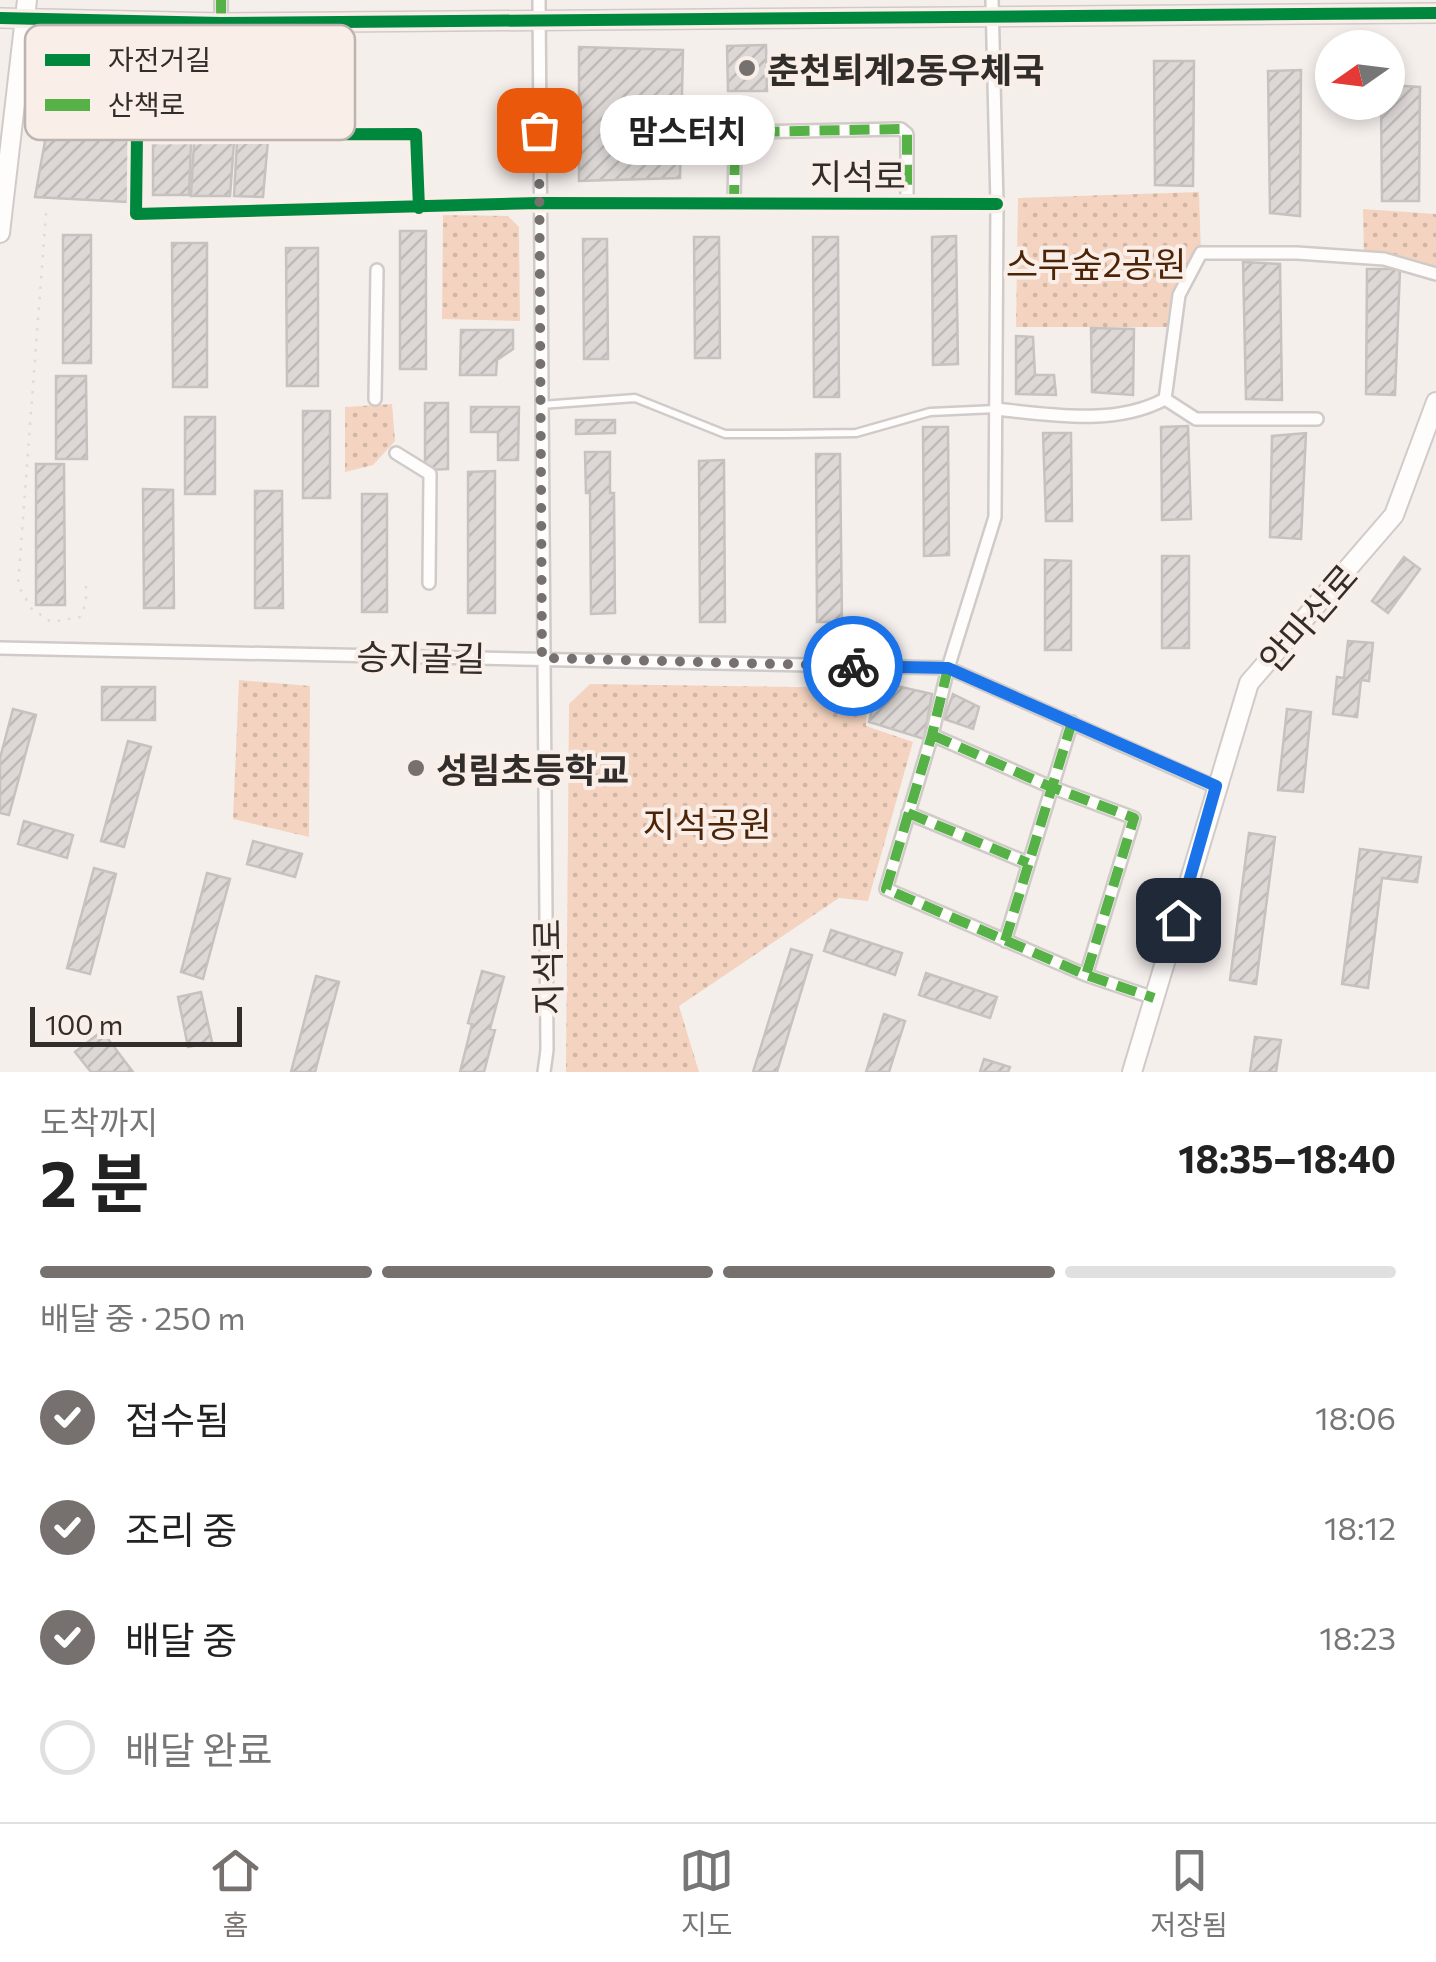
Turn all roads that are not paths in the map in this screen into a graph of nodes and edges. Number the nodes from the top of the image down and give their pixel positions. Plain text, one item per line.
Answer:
1 (27, 0) edge
2 (221, 0) edge
3 (539, 0) edge
4 (992, 8) edge
5 (1436, 13) edge
6 (11, 19) edge
7 (539, 21) junction
8 (220, 23) junction
9 (355, 134) edge
10 (137, 140) edge
11 (3, 172) edge
12 (539, 203) junction
13 (907, 204) junction
14 (996, 204) junction
15 (734, 205) junction
16 (418, 208) junction
17 (0, 233) edge
18 (377, 270) dead end
19 (1436, 274) edge
20 (375, 399) dead end
21 (1165, 399) junction
22 (1436, 402) edge
23 (540, 405) junction
24 (996, 410) junction
25 (1317, 418) dead end
26 (396, 453) dead end
27 (429, 582) dead end
28 (0, 648) edge
29 (542, 658) junction
30 (948, 668) junction
31 (1072, 722) junction
32 (932, 735) junction
33 (1216, 786) junction
34 (1050, 787) junction
35 (908, 812) junction
36 (1028, 863) junction
37 (1004, 940) junction
38 (1086, 975) junction
39 (1154, 998) junction
40 (544, 1072) edge
41 (1132, 1072) edge

1 - 6 street
2 - 8 street
3 - 7 street, 지석로
4 - 5 street
4 - 7 street
4 - 14 street
6 - 8 street
6 - 11 street
7 - 8 street
7 - 12 street, 지석로
9 - 16 street
10 - 16 street
11 - 17 street
12 - 15 street, 지석로
12 - 16 street
12 - 23 street, 지석로
13 - 14 street, 지석로
13 - 15 street, 지석로
13 - 15 street
14 - 24 street
18 - 20 street
19 - 21 street
21 - 24 street
21 - 25 street
22 - 33 street, 안마산로
23 - 24 lane
23 - 29 street, 지석로
24 - 30 street
26 - 27 street
28 - 29 street, 승지골길
29 - 30 street, 승지골길
29 - 40 street, 지석로
30 - 31 street, 승지골길
30 - 32 street
31 - 33 street, 승지골길
31 - 34 street
32 - 34 street
32 - 35 street
33 - 39 street, 안마산로
34 - 36 street
34 - 38 street
35 - 36 street
35 - 37 street
36 - 37 street
37 - 38 street
38 - 39 street
39 - 41 street, 안마산로

